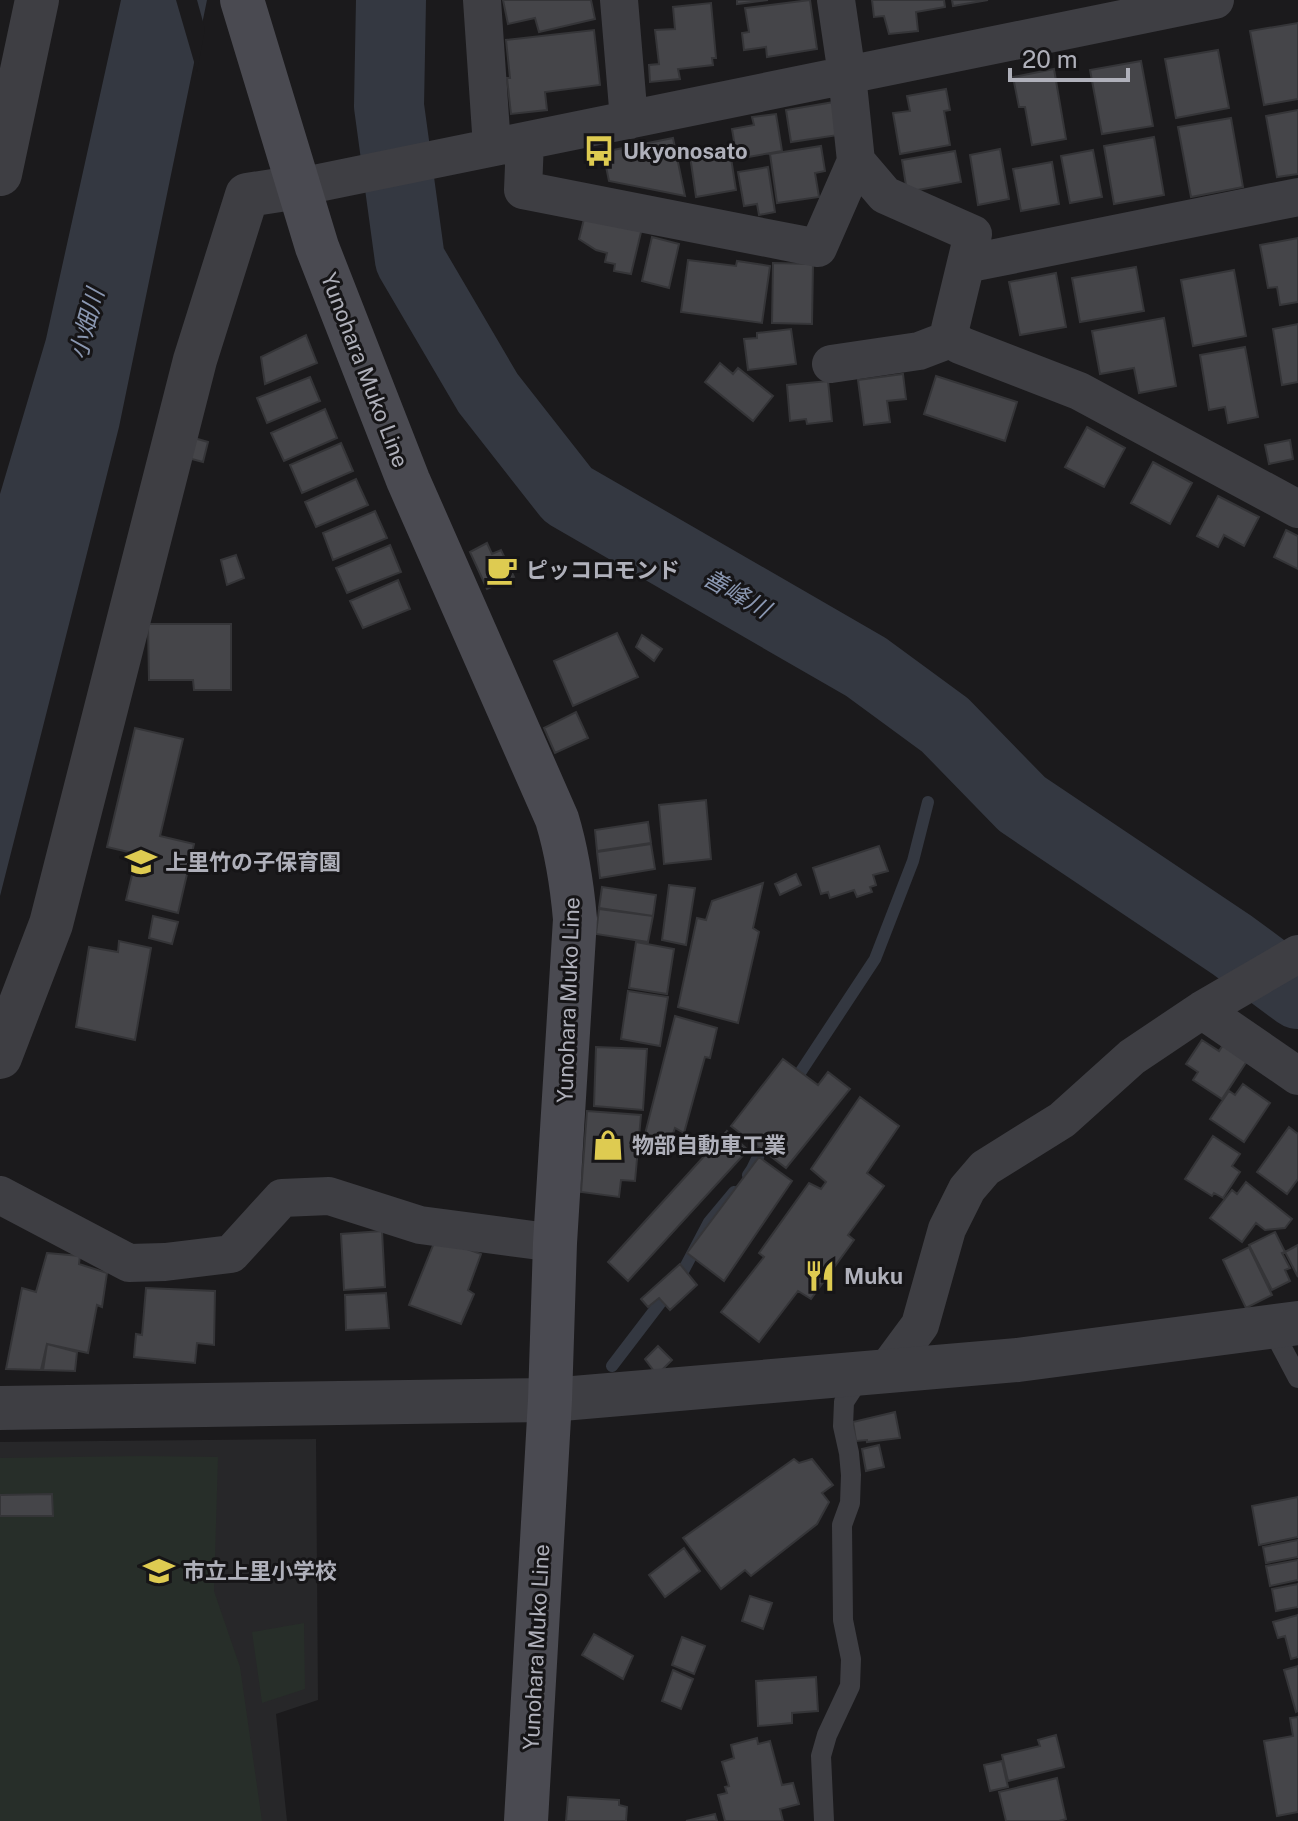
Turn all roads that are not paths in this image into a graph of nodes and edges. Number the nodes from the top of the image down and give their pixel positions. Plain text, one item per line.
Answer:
1 (37, 0) edge
2 (242, 0) edge
3 (482, 0) edge
4 (619, 0) edge
5 (836, 0) edge
6 (1215, 0) edge
7 (847, 75) junction
8 (629, 120) junction
9 (507, 144) junction
10 (856, 161) junction
11 (0, 174) edge
12 (299, 187) junction
13 (1298, 197) edge
14 (966, 264) junction
15 (953, 338) junction
16 (831, 364) dead end
17 (1298, 509) edge
18 (1298, 954) edge
19 (1202, 1010) junction
20 (0, 1057) edge
21 (1298, 1076) edge
22 (0, 1195) edge
23 (555, 1243) junction
24 (1284, 1325) edge
25 (875, 1372) junction
26 (1298, 1378) edge
27 (550, 1400) junction
28 (0, 1408) edge
29 (526, 1821) edge
30 (824, 1821) edge

1 - 11 street
2 - 12 main road, Yunohara Muko Line
3 - 9 street
4 - 8 street
5 - 7 street
6 - 7 street
7 - 8 street
7 - 10 street
8 - 9 street
9 - 10 street
9 - 12 street
10 - 14 street
12 - 20 street
12 - 23 main road, Yunohara Muko Line
13 - 14 street
14 - 15 street
15 - 16 street
15 - 17 street
18 - 19 street
19 - 21 street
19 - 25 street
22 - 23 street
23 - 27 main road, Yunohara Muko Line
24 - 25 street
24 - 26 lane
25 - 27 street
25 - 30 lane
27 - 28 street
27 - 29 main road, Yunohara Muko Line

